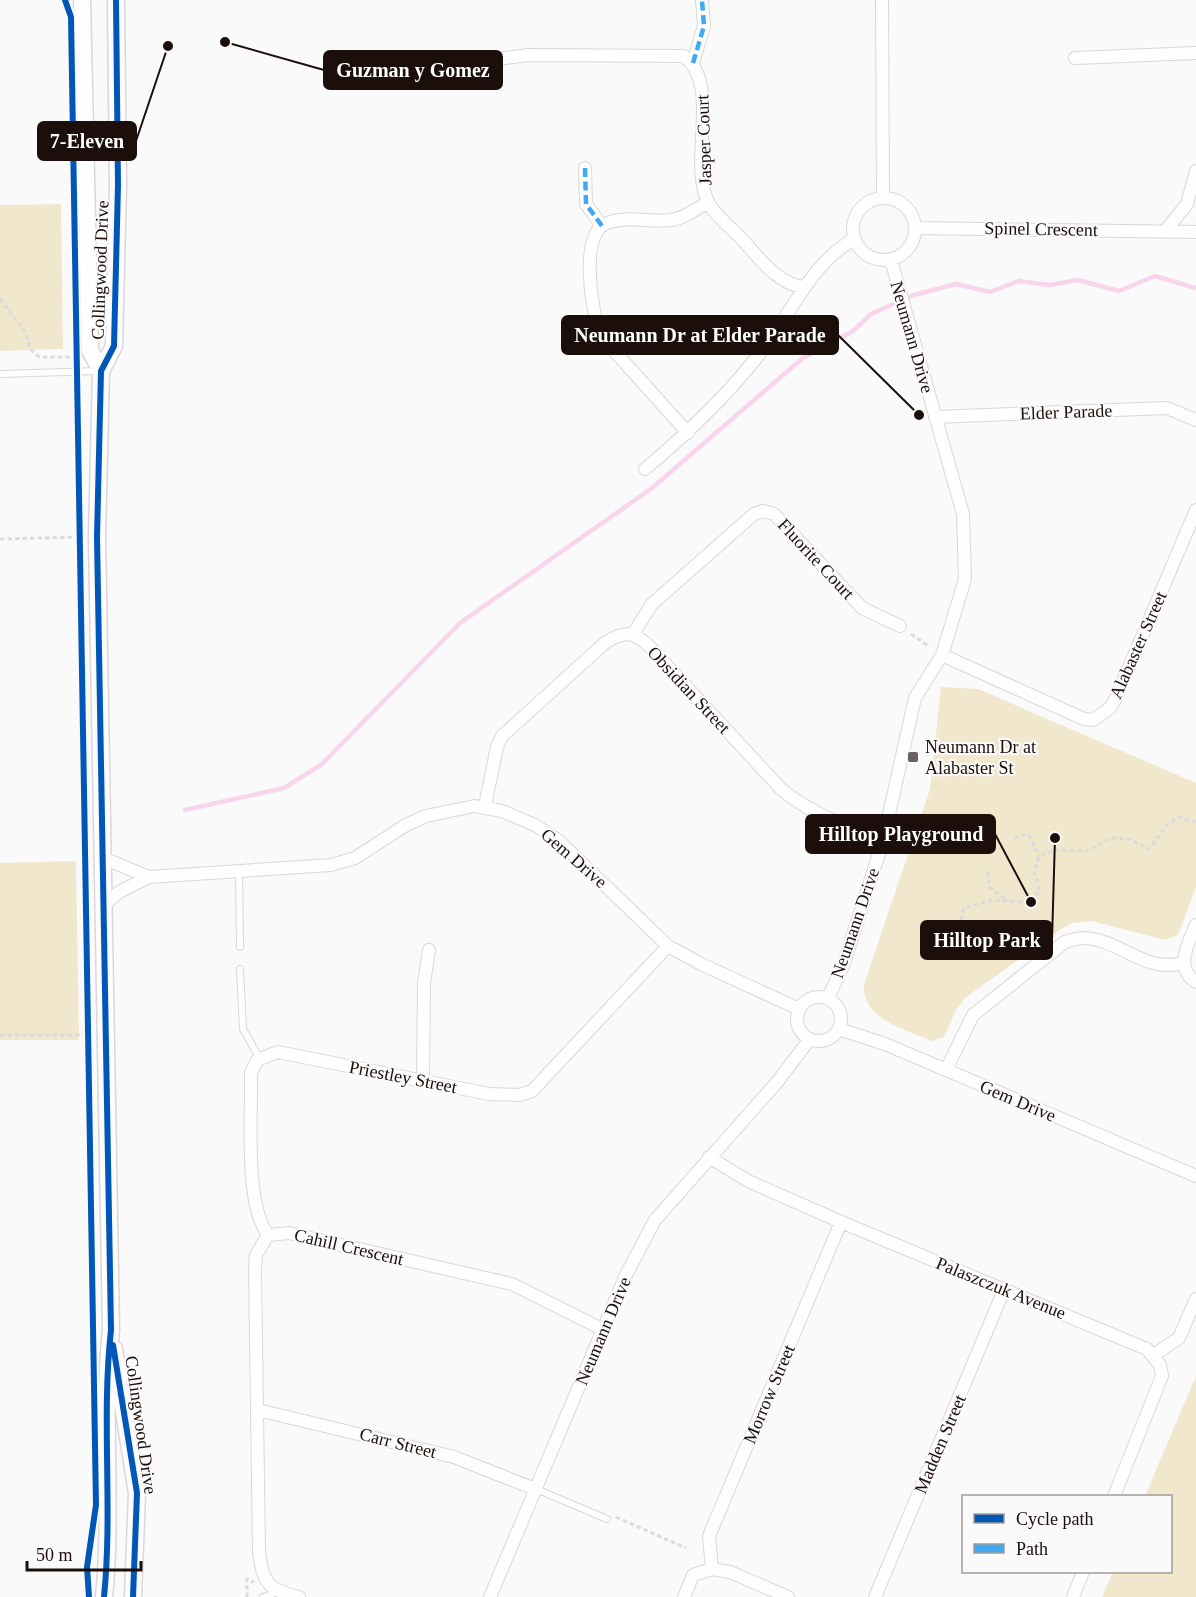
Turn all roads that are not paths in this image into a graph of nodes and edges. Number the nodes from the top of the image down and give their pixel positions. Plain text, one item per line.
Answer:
1 (82, 0) edge
2 (116, 0) edge
3 (702, 0) edge
4 (882, 0) edge
5 (1196, 53) edge
6 (1075, 58) dead end
7 (476, 62) dead end
8 (693, 63) junction
9 (585, 168) dead end
10 (1196, 171) edge
11 (882, 198) junction
12 (708, 202) junction
13 (602, 226) junction
14 (915, 228) junction
15 (1166, 230) junction
16 (1196, 232) edge
17 (854, 239) junction
18 (891, 260) junction
19 (802, 287) junction
20 (101, 371) junction
21 (0, 374) edge
22 (935, 417) junction
23 (1196, 420) edge
24 (688, 433) junction
25 (645, 469) dead end
26 (1196, 510) edge
27 (900, 626) road end
28 (633, 634) junction
29 (942, 655) junction
30 (485, 806) junction
31 (883, 841) junction
32 (103, 858) junction
33 (239, 871) junction
34 (149, 877) junction
35 (103, 906) junction
36 (1196, 925) edge
37 (668, 946) junction
38 (240, 947) dead end
39 (429, 950) dead end
40 (1183, 963) junction
41 (240, 969) dead end
42 (1196, 982) edge
43 (828, 998) junction
44 (799, 1009) junction
45 (839, 1029) junction
46 (809, 1040) junction
47 (260, 1059) junction
48 (946, 1070) junction
49 (423, 1081) junction
50 (709, 1157) junction
51 (1196, 1176) edge
52 (841, 1222) junction
53 (268, 1235) junction
54 (1004, 1290) junction
55 (1196, 1299) edge
56 (111, 1330) junction
57 (604, 1330) junction
58 (1154, 1355) junction
59 (258, 1410) junction
60 (535, 1489) junction
61 (1115, 1495) edge
62 (607, 1519) dead end
63 (712, 1569) junction
64 (1083, 1573) edge
65 (278, 1592) junction
66 (104, 1597) edge
67 (134, 1597) edge
68 (263, 1597) edge
69 (298, 1597) edge
70 (490, 1597) edge
71 (684, 1597) edge
72 (788, 1597) edge
73 (875, 1597) edge
74 (1072, 1597) edge

1 - 20 main road, Collingwood Drive
2 - 20 main road, Collingwood Drive
3 - 8 street
4 - 11 street
5 - 6 street
7 - 8 street
8 - 12 street, Jasper Court
9 - 13 street
10 - 15 street
11 - 14 street
11 - 17 street
12 - 13 street
12 - 19 street, Jasper Court
13 - 24 street
14 - 15 street, Spinel Crescent
14 - 18 street
15 - 16 street, Spinel Crescent
17 - 18 street
17 - 19 street
18 - 22 street, Neumann Drive
19 - 24 street
20 - 21 lane
20 - 32 main road, Collingwood Drive
22 - 23 street, Elder Parade
22 - 29 street, Neumann Drive
24 - 25 street
26 - 29 street, Alabaster Street
27 - 28 street, Fluorite Court
28 - 30 street, Obsidian Street
28 - 31 street, Obsidian Street
29 - 31 street, Neumann Drive
30 - 33 street
30 - 37 street, Gem Drive
31 - 43 street, Neumann Drive
32 - 34 street
32 - 35 main road, Collingwood Drive
33 - 34 street
33 - 38 lane
34 - 35 street
35 - 56 main road, Collingwood Drive
36 - 40 street
37 - 44 street, Gem Drive
37 - 49 street, Priestley Street
39 - 49 street
40 - 42 street
40 - 48 street
41 - 47 lane
43 - 44 street
43 - 45 street
44 - 46 street
45 - 46 street
45 - 48 street, Gem Drive
46 - 50 street, Neumann Drive
47 - 49 street, Priestley Street
47 - 53 street
48 - 51 street, Gem Drive
50 - 52 street, Palaszczuk Avenue
50 - 57 street, Neumann Drive
52 - 54 street, Palaszczuk Avenue
52 - 63 street, Morrow Street
53 - 57 street, Cahill Crescent
53 - 59 street, Cahill Crescent
54 - 58 street, Palaszczuk Avenue
54 - 73 street, Madden Street
55 - 58 street
56 - 66 main road, Collingwood Drive
56 - 67 main road, Collingwood Drive
57 - 60 street, Neumann Drive
58 - 61 street
59 - 60 street, Carr Street
59 - 65 street, Cahill Crescent
60 - 62 lane
60 - 70 street, Neumann Drive
63 - 71 street
63 - 72 street
64 - 74 street
65 - 68 lane
65 - 69 street

